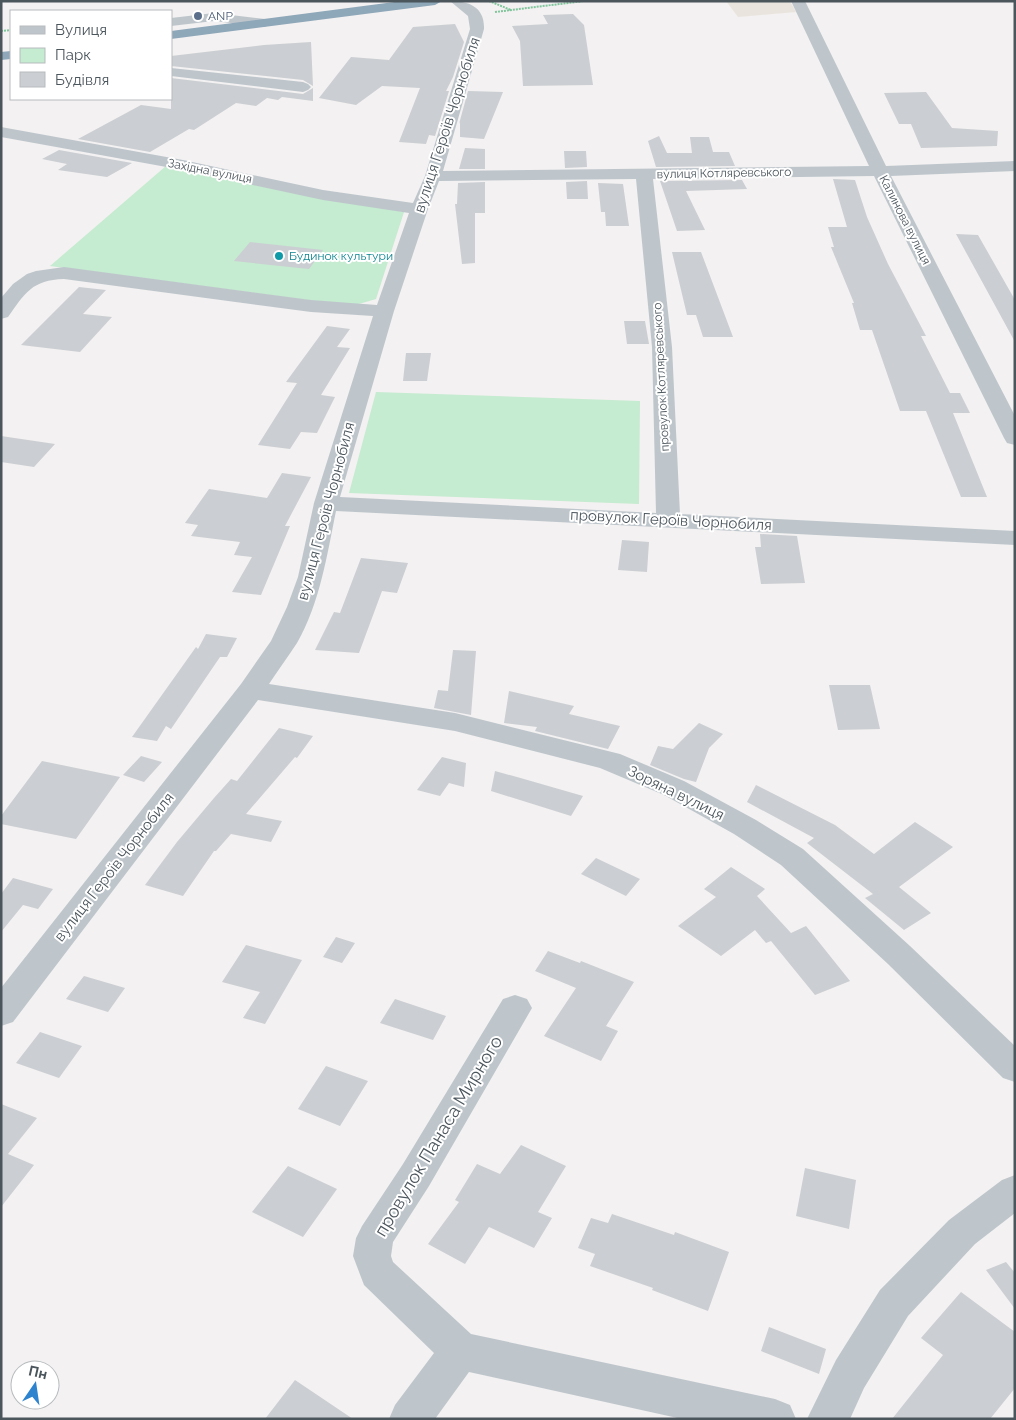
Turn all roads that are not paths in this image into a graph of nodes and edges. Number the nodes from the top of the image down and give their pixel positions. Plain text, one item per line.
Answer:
1 (435, 1) edge
2 (457, 1) edge
3 (798, 1) edge
4 (172, 22) edge
5 (265, 23) junction
6 (172, 35) edge
7 (172, 72) edge
8 (303, 87) dead end
9 (1, 132) edge
10 (1015, 166) edge
11 (880, 171) junction
12 (644, 174) junction
13 (433, 176) junction
14 (419, 209) junction
15 (384, 311) junction
16 (1, 314) edge
17 (1015, 438) edge
18 (326, 503) junction
19 (668, 520) junction
20 (1015, 538) edge
21 (251, 690) junction
22 (515, 1008) dead end
23 (1, 1013) edge
24 (1015, 1068) edge
25 (1015, 1191) edge
26 (460, 1351) junction
27 (410, 1419) edge
28 (775, 1419) edge
29 (828, 1419) edge

1 - 5 highway
2 - 13 street, вулиця Героїв Чорнобиля
3 - 11 street, Калинова вулиця
4 - 5 street
5 - 6 highway
7 - 8 street
9 - 14 street, Західна вулиця
10 - 11 street, вулиця Котляревського
11 - 12 street, вулиця Котляревського
11 - 17 street, Калинова вулиця
12 - 13 street, вулиця Котляревського
12 - 19 street, провулок Котляревського
13 - 14 street, вулиця Героїв Чорнобиля
14 - 15 street, вулиця Героїв Чорнобиля
15 - 16 street
15 - 18 street, вулиця Героїв Чорнобиля
18 - 19 street, провулок Героїв Чорнобиля
18 - 21 street, вулиця Героїв Чорнобиля
19 - 20 street, провулок Героїв Чорнобиля
21 - 23 street, вулиця Героїв Чорнобиля
21 - 24 street, Зоряна вулиця
22 - 26 street, провулок Панаса Мирного
25 - 29 street
26 - 27 street
26 - 28 street

